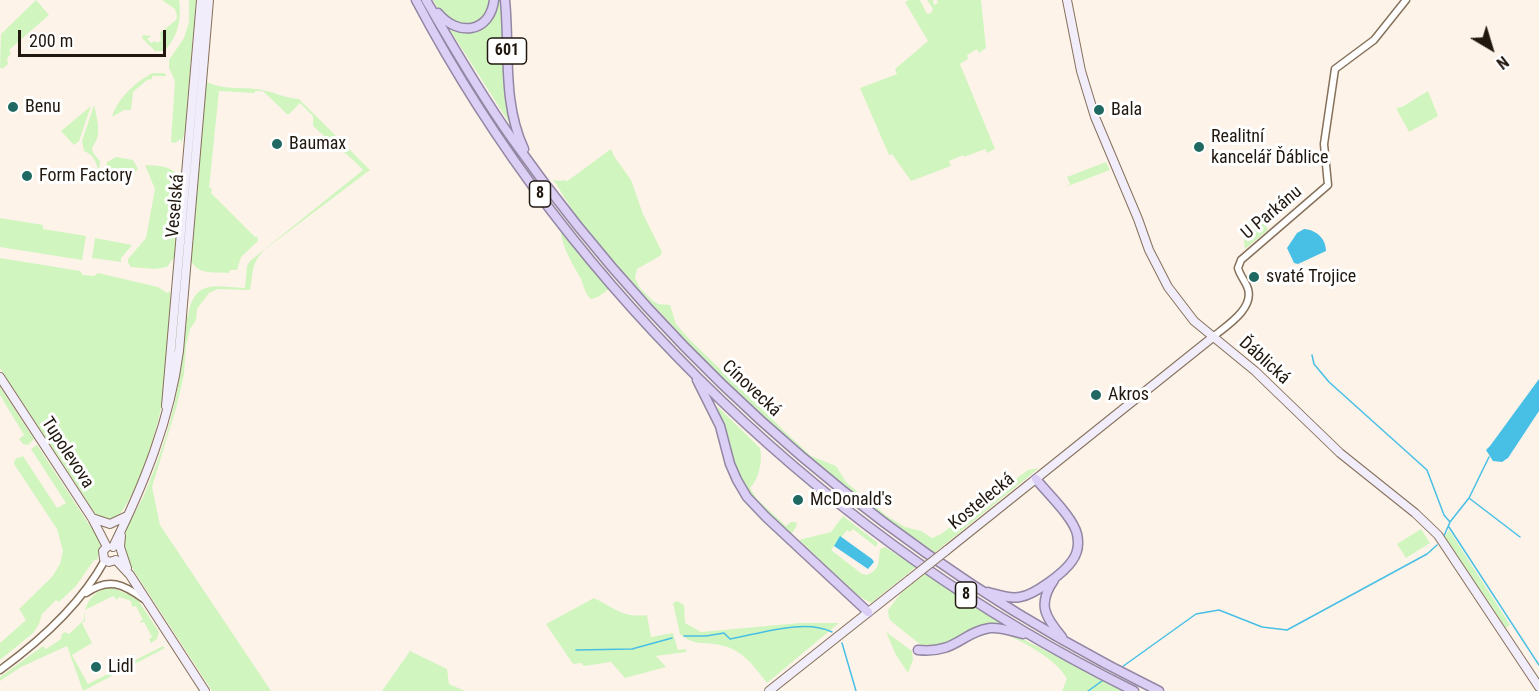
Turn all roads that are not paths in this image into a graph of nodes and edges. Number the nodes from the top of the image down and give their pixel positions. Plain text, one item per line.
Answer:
1 (201, 0) edge
2 (209, 0) edge
3 (414, 0) edge
4 (427, 0) edge
5 (494, 0) edge
6 (505, 0) edge
7 (1067, 0) edge
8 (1406, 0) edge
9 (534, 169) junction
10 (1214, 337) junction
11 (694, 374) junction
12 (0, 377) edge
13 (166, 414) junction
14 (1036, 479) junction
15 (130, 512) junction
16 (92, 518) junction
17 (123, 528) junction
18 (110, 547) junction
19 (105, 560) junction
20 (116, 560) junction
21 (1060, 573) junction
22 (130, 575) junction
23 (977, 588) junction
24 (78, 598) junction
25 (146, 601) junction
26 (868, 612) junction
27 (1037, 639) junction
28 (1068, 644) junction
29 (918, 650) dead end
30 (0, 670) edge
31 (1539, 687) edge
32 (205, 691) edge
33 (769, 691) edge
34 (1134, 691) edge
35 (1159, 691) edge

1 - 13 main road, Veselská
2 - 13 main road, Veselská
3 - 11 highway, Cínovecká / 8
4 - 5 highway
4 - 9 highway, Cínovecká / 8
6 - 9 highway, 601
7 - 10 main road, Ďáblická
8 - 10 street, U Parkánu
9 - 23 highway, Cínovecká / 8
10 - 14 main road, Kostelecká
10 - 31 main road, Ďáblická
11 - 26 highway
11 - 27 highway, Cínovecká / 8
12 - 16 main road, Tupolevova
13 - 15 main road, Veselská
14 - 21 highway
14 - 26 main road, Kostelecká, bridge
15 - 16 main road
15 - 17 main road, Veselská
16 - 18 main road, Tupolevova
17 - 18 main road, Veselská
17 - 22 main road
18 - 19 main road
18 - 20 main road
19 - 20 main road
19 - 24 street
20 - 22 main road
21 - 23 highway
21 - 28 highway
22 - 25 main road
23 - 28 highway, Cínovecká / 8
24 - 25 street
24 - 30 street
25 - 32 main road
26 - 33 main road, Kostelecká
27 - 29 highway
27 - 34 highway, Cínovecká / 8
28 - 35 highway, Cínovecká / 8

